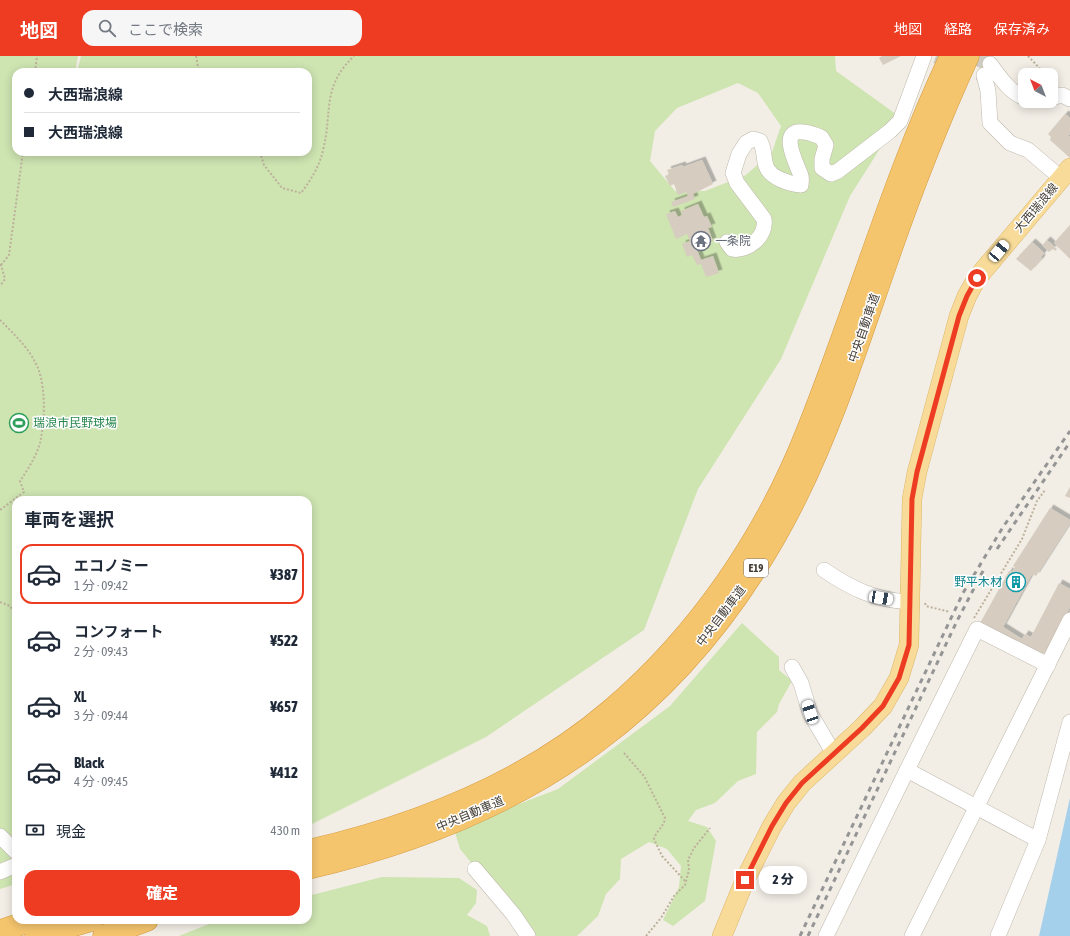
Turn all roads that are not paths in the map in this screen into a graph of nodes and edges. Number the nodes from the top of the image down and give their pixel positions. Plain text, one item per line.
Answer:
1 (924, 56) edge
2 (951, 56) edge
3 (968, 56) edge
4 (1018, 95) edge
5 (1065, 173) edge
6 (727, 242) dead end
7 (824, 570) dead end
8 (910, 596) junction
9 (1070, 620) edge
10 (1048, 665) junction
11 (792, 666) dead end
12 (1070, 722) edge
13 (834, 754) junction
14 (907, 770) junction
15 (976, 808) junction
16 (0, 836) edge
17 (1038, 840) junction
18 (12, 848) edge
19 (312, 850) edge
20 (12, 867) edge
21 (312, 869) edge
22 (475, 869) dead end
23 (0, 872) edge
24 (12, 916) edge
25 (0, 918) edge
26 (21, 924) edge
27 (78, 924) edge
28 (136, 924) edge
29 (0, 931) edge
30 (36, 936) edge
31 (104, 936) edge
32 (528, 936) edge
33 (722, 936) edge
34 (826, 936) edge
35 (912, 936) edge
36 (998, 936) edge

1 - 6 street
2 - 19 highway, 中央自動車道 / E19
3 - 21 highway, 中央自動車道 / E19
4 - 5 street
5 - 8 main road, 大西瑞浪線
7 - 8 street
8 - 13 main road, 大西瑞浪線
9 - 10 street
10 - 14 street
10 - 15 street
11 - 13 street
12 - 17 street
13 - 33 main road, 大西瑞浪線
14 - 15 street
14 - 34 street
15 - 17 street
15 - 35 street
16 - 18 street
17 - 36 street
20 - 23 street
22 - 32 street
24 - 25 highway
26 - 29 highway
27 - 30 highway
28 - 31 highway

